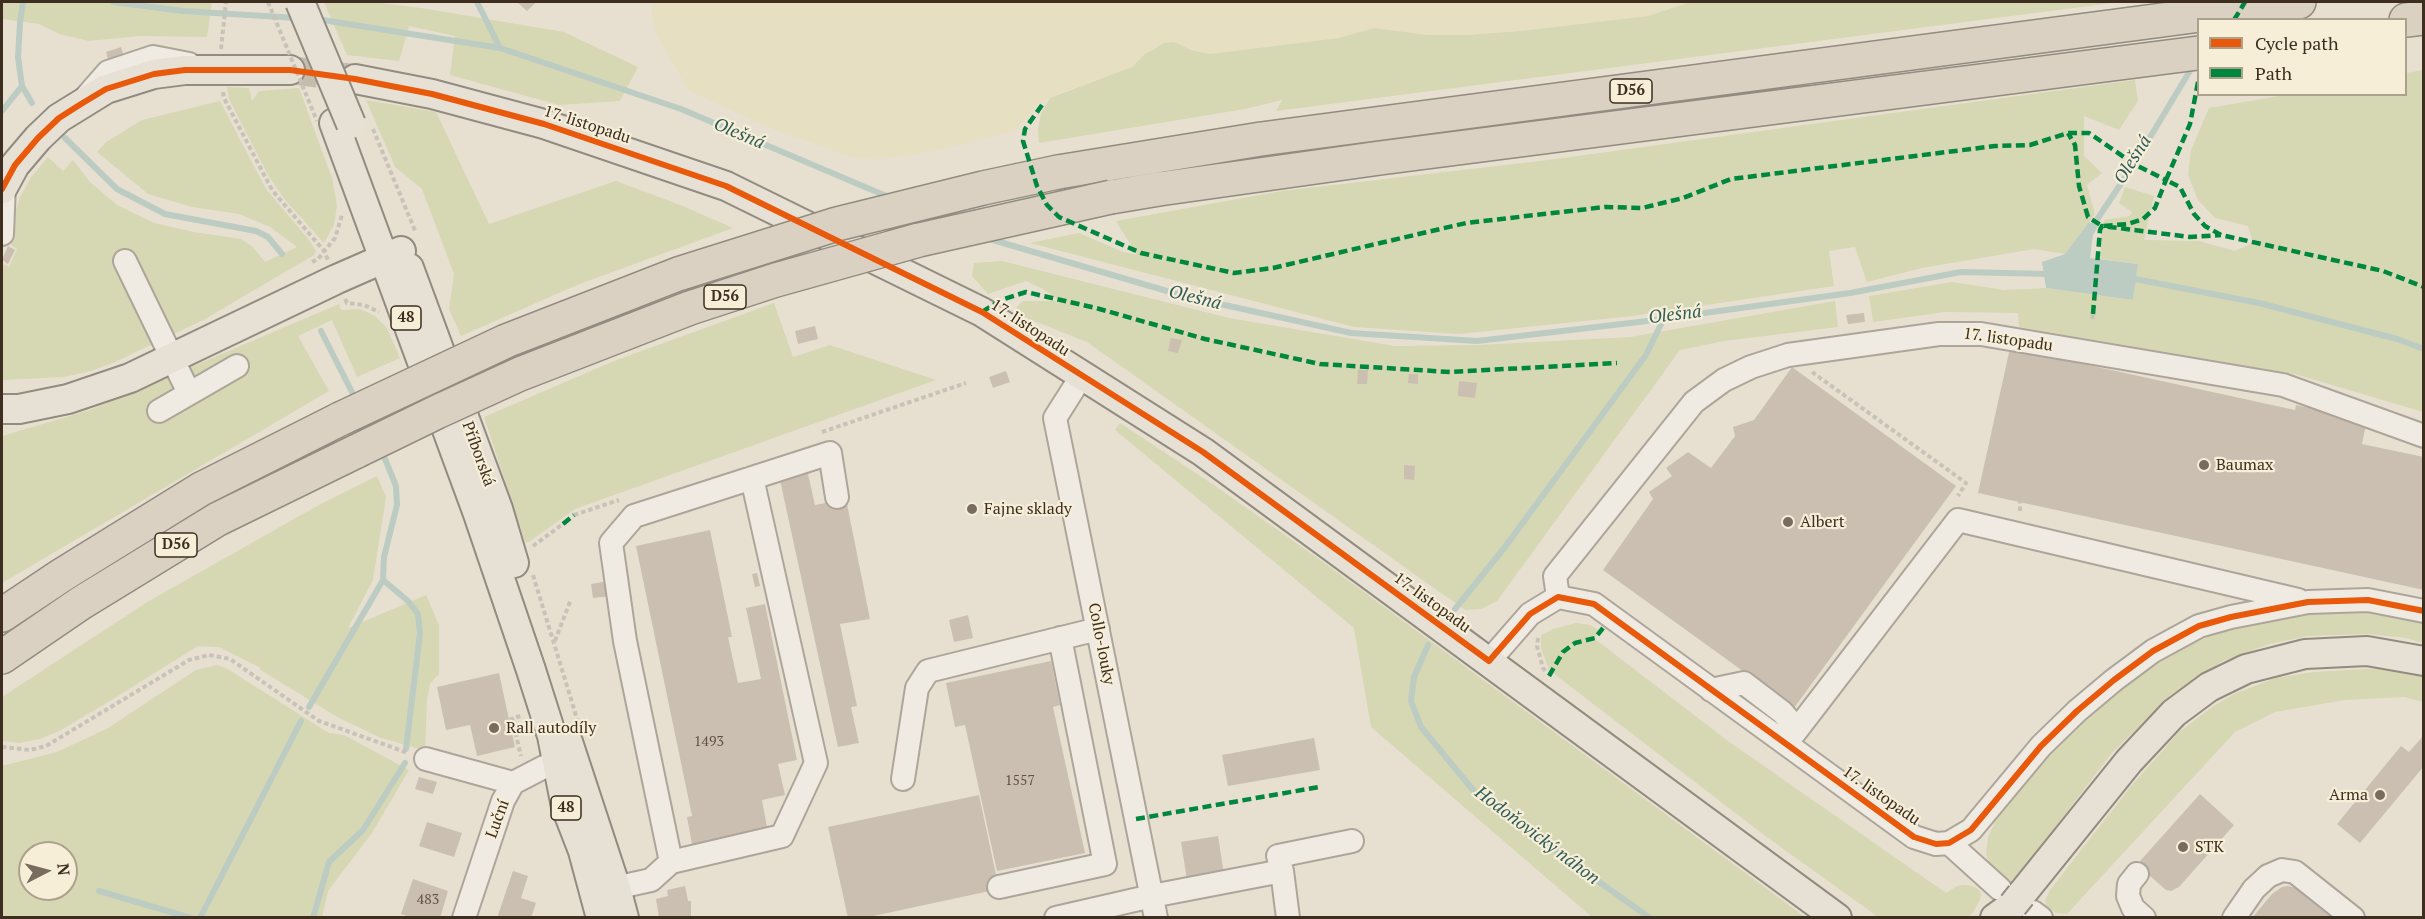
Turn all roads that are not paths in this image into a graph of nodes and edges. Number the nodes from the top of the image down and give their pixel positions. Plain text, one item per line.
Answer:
1 (282, 2) edge
2 (300, 2) edge
3 (2299, 2) edge
4 (2424, 18) edge
5 (2407, 21) edge
6 (2185, 54) edge
7 (290, 70) tunnel mouth
8 (355, 79) tunnel mouth
9 (334, 123) junction
10 (3, 187) edge
11 (2, 234) edge
12 (393, 254) junction
13 (125, 261) dead end
14 (173, 358) junction
15 (237, 366) dead end
16 (1081, 377) junction
17 (189, 393) junction
18 (2, 408) edge
19 (159, 411) dead end
20 (2424, 436) edge
21 (752, 478) junction
22 (837, 497) dead end
23 (1558, 597) junction
24 (2308, 602) junction
25 (2424, 611) edge
26 (2, 615) edge
27 (1098, 629) junction
28 (1060, 638) junction
29 (2, 656) edge
30 (1489, 661) junction
31 (2424, 661) edge
32 (1792, 736) junction
33 (426, 759) road end
34 (565, 761) junction
35 (519, 779) junction
36 (903, 779) dead end
37 (1352, 841) dead end
38 (1949, 843) junction
39 (671, 862) junction
40 (1282, 871) junction
41 (2137, 874) dead end
42 (999, 887) dead end
43 (604, 900) edge
44 (1154, 907) edge
45 (2015, 909) edge
46 (464, 918) edge
47 (624, 918) edge
48 (1056, 918) edge
49 (1288, 918) edge
50 (1837, 918) edge
51 (2144, 918) edge
52 (2234, 918) edge
53 (2353, 918) edge

1 - 9 main road, Příborská / 48
2 - 9 main road, Příborská / 48, bridge
3 - 26 highway, D56, bridge
4 - 5 highway
6 - 29 highway, D56, bridge
7 - 10 main road
8 - 16 main road, 17. listopadu
9 - 12 main road, Příborská / 48
10 - 11 street
12 - 14 main road
12 - 34 main road, Příborská / 48
13 - 14 street
14 - 17 street
14 - 18 main road
15 - 17 street
16 - 27 street, Collo-louky
16 - 30 main road, 17. listopadu
17 - 19 street
20 - 23 street, 17. listopadu
21 - 22 street
21 - 39 street
21 - 39 street
23 - 30 street
23 - 32 street, 17. listopadu
24 - 25 street
24 - 32 street
24 - 38 street
27 - 28 street
27 - 44 street, Collo-louky
28 - 36 street
28 - 42 street
30 - 50 main road, 17. listopadu
31 - 45 main road
32 - 38 street, 17. listopadu
33 - 35 street
34 - 35 street
34 - 43 main road, Příborská / 48
35 - 46 street, Luční
37 - 40 street
38 - 45 street
39 - 43 street
40 - 44 street
40 - 49 street
41 - 51 street
43 - 47 main road, Příborská / 48
44 - 48 street
52 - 53 street

